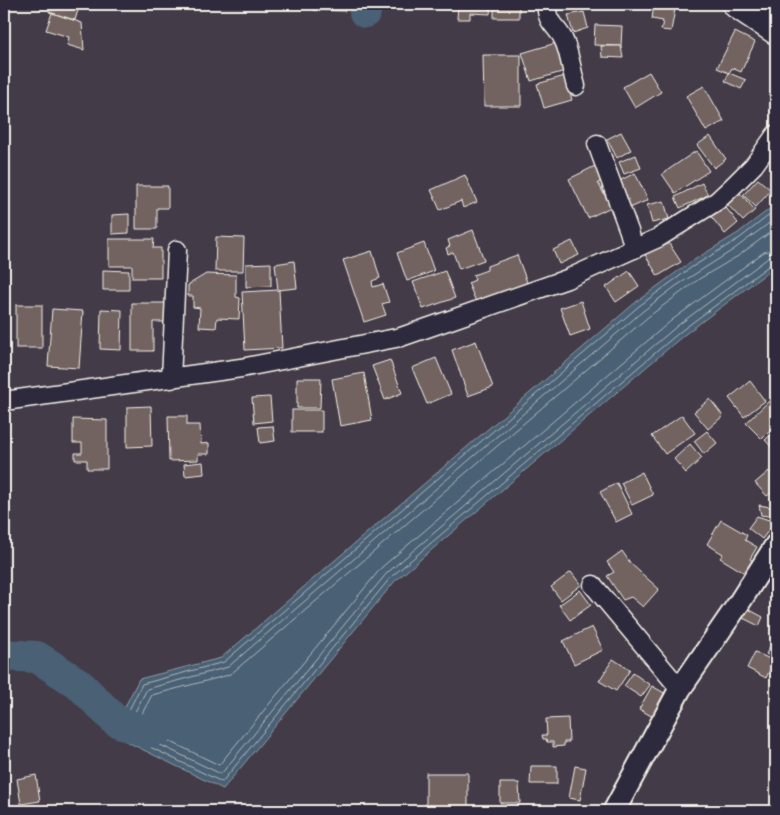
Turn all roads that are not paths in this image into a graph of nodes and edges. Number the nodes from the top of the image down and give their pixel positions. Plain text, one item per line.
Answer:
1 (546, 4) edge
2 (738, 4) edge
3 (776, 30) edge
4 (576, 86) dead end
5 (776, 134) edge
6 (597, 144) dead end
7 (634, 249) junction
8 (177, 250) dead end
9 (171, 379) junction
10 (4, 400) edge
11 (776, 545) edge
12 (593, 585) dead end
13 (680, 689) junction
14 (614, 811) edge

1 - 4 street
2 - 3 highway
5 - 7 street
6 - 7 street
7 - 9 street
8 - 9 street
9 - 10 street
11 - 13 street
12 - 13 street
13 - 14 street

